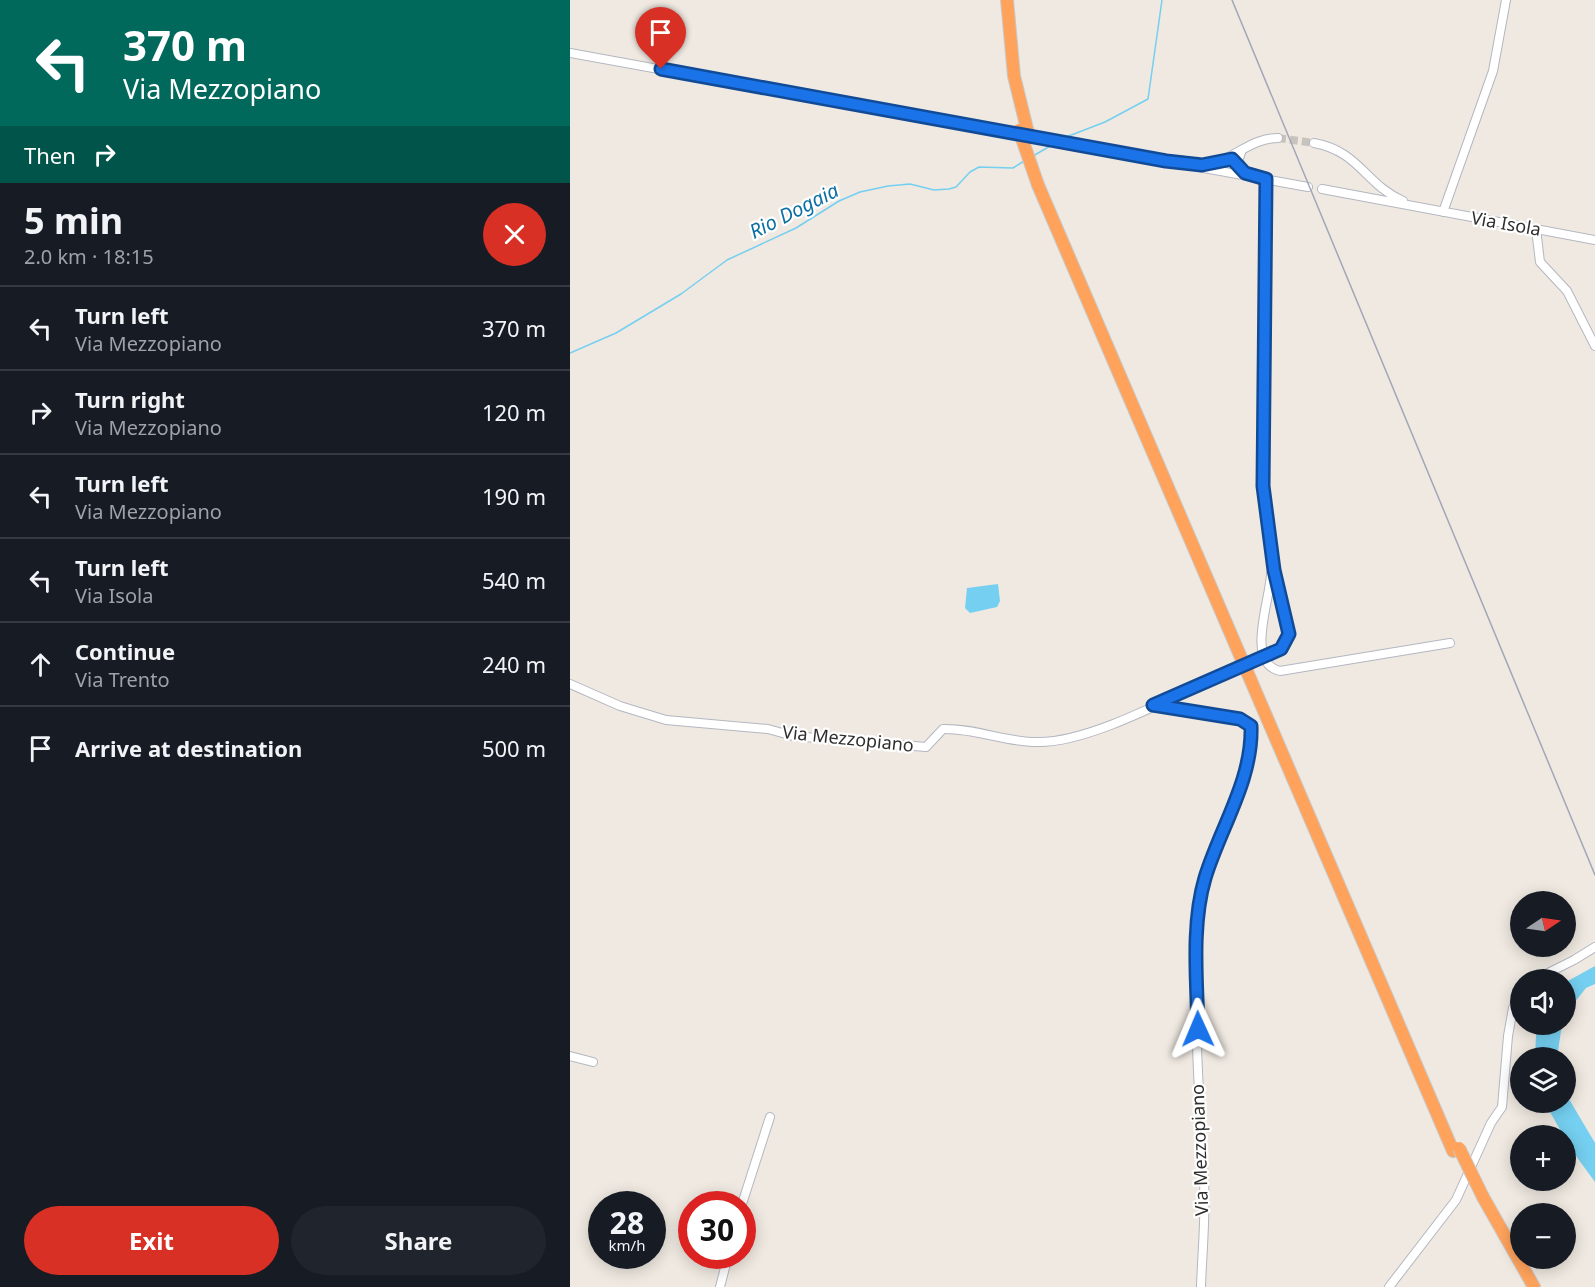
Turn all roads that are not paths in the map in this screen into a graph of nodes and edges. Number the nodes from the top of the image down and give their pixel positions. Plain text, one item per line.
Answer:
1 (999, 0) edge
2 (1007, 0) edge
3 (1506, 0) edge
4 (570, 53) edge
5 (1024, 132) junction
6 (1278, 138) tunnel mouth
7 (1314, 143) tunnel mouth
8 (1244, 148) junction
9 (1229, 158) junction
10 (1188, 164) junction
11 (1238, 170) junction
12 (1366, 172) junction
13 (1266, 179) junction
14 (1308, 187) dead end
15 (1381, 188) junction
16 (1322, 189) dead end
17 (1371, 194) junction
18 (1417, 206) junction
19 (1443, 212) junction
20 (1536, 229) junction
21 (1595, 240) edge
22 (1595, 346) edge
23 (1272, 556) junction
24 (1450, 643) dead end
25 (570, 684) edge
26 (1153, 705) junction
27 (1595, 946) edge
28 (1556, 969) edge
29 (1510, 1025) edge
30 (570, 1056) edge
31 (593, 1062) dead end
32 (770, 1117) dead end
33 (746, 1191) edge
34 (1480, 1198) junction
35 (725, 1269) edge
36 (720, 1287) edge
37 (1201, 1287) edge
38 (1389, 1287) edge
39 (1525, 1287) edge
40 (1534, 1287) edge

1 - 5 highway
2 - 5 highway
3 - 19 street
4 - 10 street
5 - 34 highway, bridge
6 - 8 street
7 - 12 street, Via Isola
8 - 9 street
8 - 11 street
9 - 10 street
9 - 11 street
10 - 11 street
11 - 13 street
12 - 15 street, Via Isola
12 - 17 street
13 - 14 street
13 - 23 street, Via Mezzopiano
15 - 17 street
15 - 18 street, Via Isola
16 - 17 street, Via Isola
17 - 18 street, Via Isola
18 - 19 street, Via Isola
19 - 20 street, Via Isola
20 - 21 street, Via Isola
20 - 22 street
23 - 24 street
23 - 26 street, Via Mezzopiano, bridge
25 - 26 street, Via Mezzopiano
26 - 37 street, Via Mezzopiano
27 - 28 street
29 - 38 street
30 - 31 street
32 - 33 street
34 - 39 highway
34 - 40 highway
35 - 36 street

